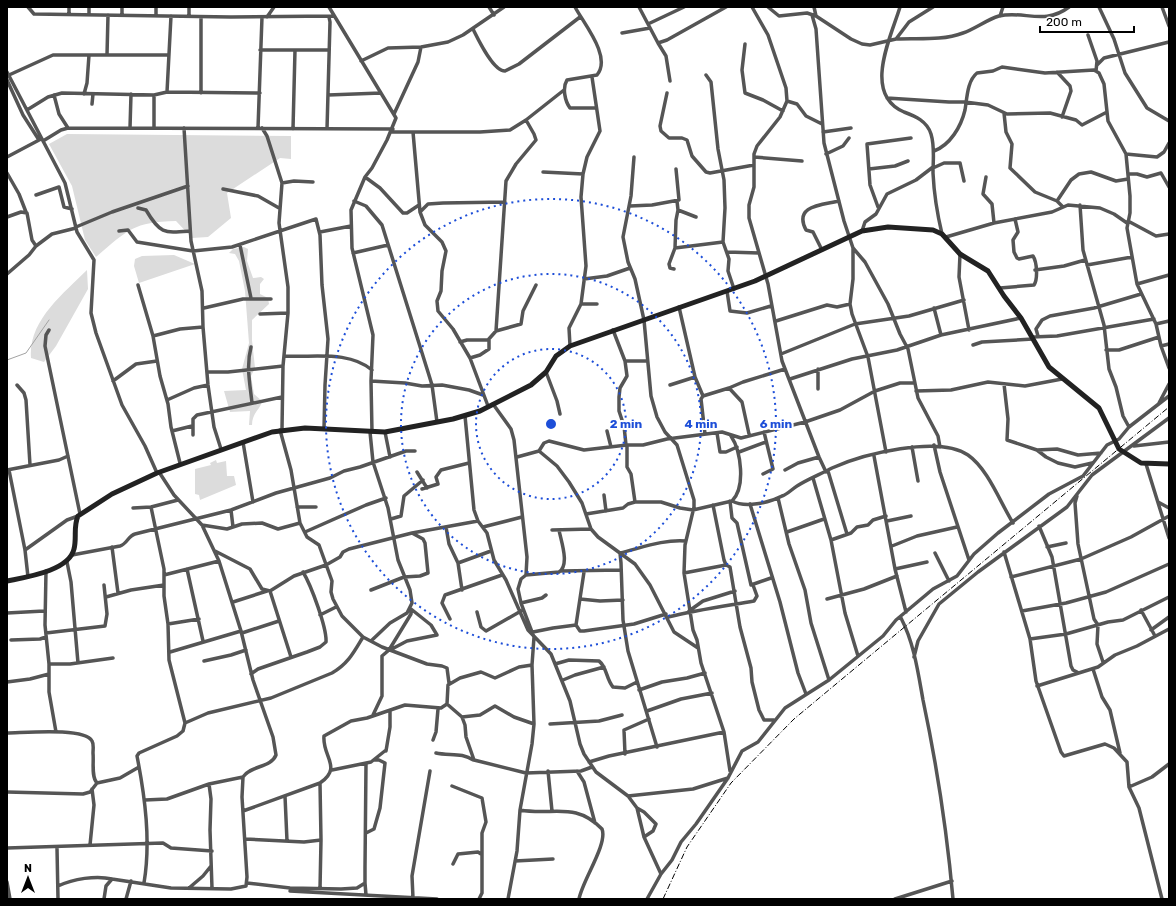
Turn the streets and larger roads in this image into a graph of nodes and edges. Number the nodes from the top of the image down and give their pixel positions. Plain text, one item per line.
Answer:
1 (28, 7) edge
2 (69, 7) edge
3 (89, 7) edge
4 (122, 7) edge
5 (156, 7) edge
6 (189, 7) edge
7 (274, 7) edge
8 (329, 7) edge
9 (489, 7) edge
10 (504, 7) edge
11 (575, 7) edge
12 (639, 7) edge
13 (684, 7) edge
14 (726, 7) edge
15 (752, 7) edge
16 (768, 7) edge
17 (814, 7) edge
18 (900, 7) edge
19 (934, 7) edge
20 (1003, 7) edge
21 (1070, 7) edge
22 (1099, 7) edge
23 (1162, 7) edge
24 (69, 15) junction
25 (89, 15) junction
26 (108, 15) junction
27 (122, 15) junction
28 (156, 15) junction
29 (494, 15) junction
30 (171, 16) junction
31 (189, 16) junction
32 (334, 16) junction
33 (814, 16) junction
34 (1000, 16) junction
35 (201, 17) junction
36 (262, 17) junction
37 (267, 17) junction
38 (329, 17) junction
39 (580, 17) junction
40 (648, 26) junction
41 (1169, 26) edge
42 (474, 29) junction
43 (622, 32) dead end
44 (1088, 35) dead end
45 (896, 39) junction
46 (888, 42) junction
47 (1169, 42) edge
48 (658, 43) junction
49 (745, 44) dead end
50 (421, 47) junction
51 (260, 50) junction
52 (295, 50) junction
53 (329, 50) junction
54 (108, 55) junction
55 (169, 55) junction
56 (1119, 55) junction
57 (89, 56) junction
58 (361, 61) junction
59 (1097, 65) junction
60 (1096, 71) junction
61 (1057, 72) junction
62 (8, 73) edge
63 (706, 75) dead end
64 (592, 77) junction
65 (7, 80) edge
66 (670, 81) dead end
67 (564, 90) junction
68 (167, 92) junction
69 (260, 93) junction
70 (381, 93) junction
71 (667, 93) dead end
72 (84, 94) junction
73 (92, 94) junction
74 (131, 94) junction
75 (201, 94) junction
76 (54, 95) junction
77 (154, 95) junction
78 (328, 95) junction
79 (887, 98) junction
80 (787, 101) junction
81 (965, 102) junction
82 (92, 104) dead end
83 (596, 108) junction
84 (27, 110) junction
85 (783, 111) junction
86 (1107, 112) junction
87 (1004, 113) junction
88 (394, 114) junction
89 (1062, 117) junction
90 (526, 120) junction
91 (1169, 121) edge
92 (65, 124) junction
93 (822, 124) junction
94 (68, 128) junction
95 (130, 128) junction
96 (154, 128) junction
97 (184, 128) junction
98 (260, 128) junction
99 (851, 128) dead end
100 (293, 129) junction
101 (326, 129) junction
102 (61, 130) junction
103 (392, 130) junction
104 (413, 132) junction
105 (823, 132) junction
106 (849, 138) dead end
107 (912, 138) dead end
108 (42, 140) junction
109 (1169, 143) edge
110 (934, 151) junction
111 (826, 154) junction
112 (1126, 154) junction
113 (7, 157) edge
114 (634, 157) dead end
115 (754, 157) junction
116 (802, 161) dead end
117 (908, 161) dead end
118 (754, 165) junction
119 (933, 167) junction
120 (676, 169) dead end
121 (869, 169) junction
122 (723, 170) junction
123 (544, 172) dead end
124 (7, 173) edge
125 (583, 174) junction
126 (1128, 174) junction
127 (365, 177) junction
128 (986, 177) dead end
129 (1128, 179) junction
130 (964, 181) dead end
131 (313, 182) dead end
132 (282, 183) junction
133 (188, 186) junction
134 (1169, 188) edge
135 (223, 189) dead end
136 (36, 195) dead end
137 (1057, 200) junction
138 (354, 201) junction
139 (677, 201) junction
140 (839, 201) junction
141 (505, 202) junction
142 (419, 205) junction
143 (1080, 205) junction
144 (630, 206) junction
145 (1062, 206) junction
146 (138, 208) dead end
147 (279, 208) junction
148 (878, 208) junction
149 (72, 209) junction
150 (678, 210) junction
151 (26, 212) junction
152 (420, 212) junction
153 (7, 217) edge
154 (696, 217) dead end
155 (1015, 219) junction
156 (1128, 222) junction
157 (994, 223) junction
158 (351, 226) junction
159 (76, 227) junction
160 (120, 231) dead end
161 (190, 231) junction
162 (862, 231) junction
163 (280, 232) junction
164 (320, 232) junction
165 (1169, 234) edge
166 (944, 235) junction
167 (849, 238) junction
168 (724, 242) junction
169 (388, 245) junction
170 (36, 246) junction
171 (240, 246) junction
172 (675, 248) junction
173 (853, 248) junction
174 (822, 250) junction
175 (193, 251) junction
176 (727, 252) junction
177 (353, 253) junction
178 (759, 253) junction
179 (960, 254) junction
180 (1132, 257) junction
181 (1085, 260) junction
182 (1087, 265) junction
183 (630, 268) junction
184 (674, 269) dead end
185 (1036, 270) junction
186 (7, 274) edge
187 (1169, 275) edge
188 (765, 276) junction
189 (584, 279) junction
190 (1137, 284) junction
191 (138, 285) dead end
192 (536, 285) dead end
193 (1000, 288) junction
194 (734, 289) junction
195 (727, 291) junction
196 (1141, 294) junction
197 (251, 298) junction
198 (271, 298) dead end
199 (964, 300) junction
200 (581, 304) junction
201 (598, 304) dead end
202 (850, 304) junction
203 (771, 306) junction
204 (679, 307) junction
205 (1098, 307) junction
206 (204, 308) junction
207 (934, 308) junction
208 (288, 313) junction
209 (260, 314) dead end
210 (894, 318) junction
211 (1021, 318) junction
212 (1154, 318) junction
213 (644, 320) junction
214 (776, 321) junction
215 (1169, 321) edge
216 (854, 324) junction
217 (1156, 324) junction
218 (203, 327) junction
219 (1104, 329) junction
220 (49, 330) dead end
221 (613, 330) junction
222 (969, 330) junction
223 (496, 331) junction
224 (941, 335) junction
225 (153, 336) junction
226 (1159, 337) junction
227 (1034, 338) junction
228 (489, 339) junction
229 (460, 342) junction
230 (1169, 344) edge
231 (973, 345) dead end
232 (570, 346) junction
233 (907, 346) junction
234 (1161, 346) junction
235 (251, 347) dead end
236 (1106, 350) junction
237 (781, 354) junction
238 (284, 356) junction
239 (328, 357) junction
240 (868, 357) junction
241 (470, 358) junction
242 (157, 361) junction
243 (624, 361) junction
244 (648, 361) junction
245 (284, 366) junction
246 (1169, 368) edge
247 (785, 369) junction
248 (818, 369) junction
249 (248, 370) junction
250 (372, 370) junction
251 (207, 372) junction
252 (546, 372) junction
253 (695, 377) junction
254 (790, 379) junction
255 (1062, 379) junction
256 (113, 381) junction
257 (371, 381) junction
258 (913, 383) junction
259 (670, 384) dead end
260 (1004, 384) junction
261 (1169, 384) edge
262 (17, 385) dead end
263 (208, 385) junction
264 (432, 385) junction
265 (730, 388) junction
266 (818, 389) dead end
267 (875, 391) junction
268 (916, 391) junction
269 (483, 395) junction
270 (703, 396) junction
271 (1169, 396) edge
272 (282, 397) junction
273 (167, 400) junction
274 (252, 403) junction
275 (491, 405) junction
276 (1158, 405) junction
277 (212, 411) junction
278 (560, 414) dead end
279 (465, 416) junction
280 (1169, 418) edge
281 (437, 422) junction
282 (805, 422) junction
283 (192, 426) junction
284 (1129, 427) junction
285 (324, 429) junction
286 (281, 430) junction
287 (607, 431) dead end
288 (172, 432) junction
289 (371, 432) junction
290 (384, 432) junction
291 (764, 432) junction
292 (717, 433) junction
293 (705, 434) junction
294 (749, 434) junction
295 (193, 435) dead end
296 (731, 436) junction
297 (672, 439) junction
298 (1114, 441) junction
299 (244, 442) junction
300 (766, 442) junction
301 (1169, 442) edge
302 (626, 445) junction
303 (934, 445) junction
304 (611, 446) junction
305 (940, 446) junction
306 (737, 447) junction
307 (912, 447) junction
308 (1132, 447) junction
309 (221, 449) junction
310 (1037, 450) junction
311 (415, 451) dead end
312 (539, 451) junction
313 (1124, 451) junction
314 (739, 452) junction
315 (886, 452) junction
316 (1101, 454) junction
317 (68, 456) junction
318 (874, 456) junction
319 (390, 457) junction
320 (517, 457) junction
321 (819, 457) junction
322 (373, 462) junction
323 (469, 463) junction
324 (1092, 463) junction
325 (180, 464) junction
326 (1146, 464) junction
327 (1169, 464) edge
328 (30, 465) junction
329 (8, 470) edge
330 (785, 470) dead end
331 (827, 471) junction
332 (158, 472) junction
333 (417, 472) dead end
334 (763, 474) dead end
335 (813, 478) junction
336 (423, 480) junction
337 (918, 481) dead end
338 (294, 488) junction
339 (427, 488) junction
340 (422, 489) dead end
341 (604, 495) dead end
342 (1077, 495) junction
343 (386, 498) junction
344 (778, 498) junction
345 (178, 500) junction
346 (731, 501) junction
347 (253, 502) junction
348 (635, 502) junction
349 (1158, 502) junction
350 (750, 504) junction
351 (713, 505) junction
352 (151, 507) junction
353 (297, 507) junction
354 (316, 507) dead end
355 (134, 508) dead end
356 (1169, 508) edge
357 (231, 510) junction
358 (693, 510) junction
359 (606, 512) junction
360 (586, 514) junction
361 (79, 515) junction
362 (911, 516) dead end
363 (1169, 516) edge
364 (522, 517) junction
365 (195, 518) junction
366 (391, 518) junction
367 (824, 519) junction
368 (887, 519) junction
369 (1163, 519) junction
370 (478, 521) junction
371 (300, 523) junction
372 (1013, 523) junction
373 (202, 525) junction
374 (1039, 526) junction
375 (233, 527) junction
376 (446, 527) junction
377 (483, 527) junction
378 (957, 527) junction
379 (156, 529) junction
380 (591, 529) junction
381 (552, 530) dead end
382 (559, 530) junction
383 (305, 532) junction
384 (787, 532) junction
385 (412, 533) junction
386 (846, 534) junction
387 (394, 538) junction
388 (1169, 538) edge
389 (831, 540) junction
390 (686, 541) junction
391 (1066, 543) dead end
392 (892, 546) junction
393 (1047, 546) junction
394 (112, 547) junction
395 (25, 550) junction
396 (215, 551) junction
397 (491, 551) junction
398 (1004, 552) junction
399 (620, 553) junction
400 (935, 553) dead end
401 (72, 555) junction
402 (1081, 559) junction
403 (969, 560) junction
404 (219, 561) junction
405 (67, 562) junction
406 (458, 562) junction
407 (927, 562) dead end
408 (1169, 564) edge
409 (326, 565) junction
410 (726, 565) junction
411 (1054, 565) junction
412 (187, 569) junction
413 (895, 569) junction
414 (621, 570) junction
415 (46, 571) junction
416 (561, 571) junction
417 (303, 572) junction
418 (584, 572) junction
419 (684, 573) junction
420 (164, 575) junction
421 (502, 575) junction
422 (526, 575) junction
423 (897, 576) junction
424 (28, 577) junction
425 (404, 577) junction
426 (1012, 577) junction
427 (771, 578) junction
428 (7, 581) edge
429 (949, 581) junction
430 (104, 585) dead end
431 (164, 585) junction
432 (753, 585) junction
433 (371, 590) dead end
434 (462, 590) junction
435 (268, 591) junction
436 (735, 591) junction
437 (118, 594) junction
438 (841, 594) junction
439 (546, 595) dead end
440 (1089, 595) junction
441 (106, 597) junction
442 (1169, 597) edge
443 (827, 599) dead end
444 (580, 600) junction
445 (623, 600) junction
446 (233, 602) junction
447 (521, 603) junction
448 (1061, 603) junction
449 (737, 604) junction
450 (336, 607) junction
451 (411, 608) junction
452 (44, 610) junction
453 (1141, 610) junction
454 (521, 611) junction
455 (689, 611) junction
456 (1022, 611) junction
457 (477, 612) dead end
458 (906, 612) junction
459 (7, 613) edge
460 (320, 615) junction
461 (667, 616) junction
462 (1169, 616) edge
463 (901, 618) junction
464 (450, 619) dead end
465 (198, 620) junction
466 (279, 621) junction
467 (168, 624) junction
468 (576, 625) junction
469 (1098, 625) junction
470 (624, 626) junction
471 (74, 629) junction
472 (1169, 629) edge
473 (1151, 630) junction
474 (242, 632) junction
475 (533, 632) junction
476 (1066, 634) junction
477 (1155, 636) junction
478 (46, 637) junction
479 (363, 637) junction
480 (534, 637) junction
481 (1030, 639) junction
482 (11, 640) dead end
483 (370, 641) junction
484 (203, 642) junction
485 (698, 648) junction
486 (246, 650) junction
487 (390, 650) junction
488 (170, 652) junction
489 (858, 656) junction
490 (914, 656) junction
491 (292, 657) junction
492 (113, 658) dead end
493 (204, 660) dead end
494 (1103, 662) junction
495 (78, 663) junction
496 (49, 664) junction
497 (555, 664) junction
498 (532, 665) junction
499 (250, 666) junction
500 (604, 667) junction
501 (1093, 669) junction
502 (258, 670) junction
503 (1077, 672) junction
504 (705, 673) junction
505 (49, 674) junction
506 (252, 674) junction
507 (563, 680) junction
508 (829, 680) junction
509 (7, 682) edge
510 (637, 682) junction
511 (449, 683) junction
512 (1037, 686) junction
513 (639, 690) junction
514 (712, 693) junction
515 (806, 694) junction
516 (260, 702) junction
517 (447, 704) junction
518 (438, 709) junction
519 (390, 711) junction
520 (647, 711) junction
521 (373, 715) junction
522 (622, 715) dead end
523 (462, 717) junction
524 (649, 719) junction
525 (774, 720) junction
526 (185, 723) junction
527 (534, 724) junction
528 (550, 724) dead end
529 (576, 724) junction
530 (56, 732) junction
531 (724, 732) junction
532 (7, 733) edge
533 (433, 740) dead end
534 (656, 747) junction
535 (436, 753) dead end
536 (1120, 753) junction
537 (625, 754) junction
538 (374, 760) junction
539 (474, 760) junction
540 (589, 762) junction
541 (366, 764) junction
542 (1169, 764) edge
543 (139, 767) junction
544 (592, 767) junction
545 (332, 770) junction
546 (430, 771) dead end
547 (577, 771) junction
548 (730, 771) junction
549 (548, 772) junction
550 (526, 773) junction
551 (243, 777) junction
552 (728, 778) junction
553 (97, 783) junction
554 (209, 784) junction
555 (320, 784) junction
556 (452, 786) dead end
557 (1129, 787) junction
558 (92, 789) junction
559 (7, 792) edge
560 (285, 796) junction
561 (628, 796) junction
562 (145, 800) junction
563 (637, 808) junction
564 (520, 810) junction
565 (243, 811) junction
566 (552, 811) junction
567 (595, 823) junction
568 (366, 833) junction
569 (644, 836) junction
570 (245, 839) junction
571 (320, 840) junction
572 (287, 841) junction
573 (90, 844) junction
574 (146, 844) junction
575 (7, 848) edge
576 (57, 848) junction
577 (212, 851) junction
578 (481, 854) junction
579 (553, 859) dead end
580 (515, 860) junction
581 (453, 864) dead end
582 (212, 865) junction
583 (661, 874) junction
584 (112, 879) junction
585 (131, 881) junction
586 (952, 881) junction
587 (7, 882) edge
588 (365, 882) junction
589 (144, 883) junction
590 (247, 883) junction
591 (58, 886) junction
592 (189, 888) junction
593 (212, 888) junction
594 (320, 889) junction
595 (341, 890) junction
596 (290, 891) dead end
597 (351, 894) junction
598 (366, 895) junction
599 (413, 898) edge
600 (10, 899) edge
601 (58, 899) edge
602 (104, 899) edge
603 (126, 899) edge
604 (437, 899) edge
605 (479, 899) edge
606 (508, 899) edge
607 (579, 899) edge
608 (647, 899) edge
609 (895, 899) edge
610 (953, 899) edge
611 (1162, 899) edge

1 - 24 street
2 - 24 street
3 - 25 street
4 - 27 street
5 - 28 street
6 - 31 street
7 - 37 street
8 - 32 street
9 - 29 street
10 - 29 street
11 - 39 street
12 - 40 street
13 - 40 street
14 - 48 street
15 - 80 street
16 - 33 street
17 - 33 street
18 - 46 street
19 - 45 street
20 - 34 street
21 - 34 street
22 - 56 street
23 - 41 street
24 - 25 street
25 - 26 street
26 - 27 street
26 - 54 street
27 - 28 street
28 - 30 street
29 - 42 street
30 - 31 street
30 - 55 street
31 - 35 street
32 - 38 street
32 - 58 street
33 - 46 street
33 - 93 street
34 - 45 street
35 - 36 street
35 - 75 street
36 - 37 street
36 - 51 street
37 - 38 street
38 - 53 street
39 - 42 street
39 - 64 street
40 - 43 street
40 - 48 street
42 - 50 street
44 - 59 street
45 - 46 street
46 - 79 street
47 - 56 street
48 - 66 street
49 - 85 street
50 - 58 street
50 - 88 street
51 - 52 street
51 - 69 street
52 - 53 street
52 - 100 street
53 - 78 street
54 - 55 street
54 - 57 street
55 - 68 street
56 - 59 street
56 - 91 street
57 - 62 street
57 - 72 street
58 - 70 street
59 - 60 street
60 - 61 street
60 - 86 street
61 - 81 street
61 - 89 street
62 - 84 street
63 - 122 street
64 - 67 street
64 - 83 street
65 - 108 street
67 - 83 street
67 - 90 street
68 - 75 street
68 - 77 street
69 - 75 street
69 - 98 street
70 - 78 street
70 - 88 street
71 - 122 street
72 - 73 street
72 - 76 street
73 - 74 street
73 - 82 street
74 - 77 street
74 - 95 street
76 - 84 street
76 - 92 street
77 - 96 street
78 - 101 street
79 - 81 street
79 - 110 street
80 - 85 street
80 - 93 street
81 - 87 street
81 - 110 street
83 - 125 street
84 - 108 street
85 - 115 street
86 - 89 street
86 - 112 street
87 - 89 street
87 - 137 street
88 - 103 street
90 - 104 street
90 - 141 street
92 - 94 street
92 - 102 street
93 - 105 street
94 - 95 street
94 - 102 street
95 - 96 street
96 - 97 street
97 - 98 street
97 - 133 street
98 - 100 street
98 - 132 street
99 - 105 street
100 - 101 street
101 - 103 street
102 - 108 street
103 - 104 street
103 - 127 street
104 - 142 street
105 - 111 street
106 - 111 street
107 - 121 street
108 - 113 street
108 - 149 street
109 - 112 street
110 - 119 street
111 - 140 street
112 - 126 street
114 - 144 street
115 - 116 street
115 - 118 street
117 - 121 street
118 - 122 street
118 - 178 street
119 - 130 street
119 - 148 street
119 - 166 street
120 - 139 street
121 - 148 street
122 - 168 street
123 - 125 street
124 - 151 street
125 - 189 street
126 - 129 street
126 - 134 street
127 - 138 street
127 - 142 street
128 - 157 street
129 - 137 street
129 - 156 street
131 - 132 street
132 - 147 street
133 - 159 street
133 - 161 street
135 - 147 street
136 - 149 street
137 - 145 street
138 - 158 street
138 - 169 street
139 - 144 street
139 - 150 street
140 - 167 street
140 - 174 street
141 - 152 street
141 - 223 street
142 - 152 street
143 - 145 street
143 - 156 street
143 - 181 street
144 - 183 street
145 - 155 street
146 - 161 street
147 - 163 street
148 - 162 street
149 - 159 street
150 - 154 street
150 - 172 street
151 - 153 street
151 - 170 street
152 - 229 street
155 - 157 street
155 - 185 street
156 - 165 street
156 - 180 street
157 - 166 street
158 - 164 street
158 - 177 street
159 - 170 street
159 - 256 street
160 - 175 street
161 - 175 street
162 - 166 street
162 - 167 street
163 - 164 street
163 - 171 street
163 - 208 street
164 - 239 street
166 - 179 street
167 - 173 street
167 - 174 street
168 - 172 street
168 - 176 street
169 - 177 street
169 - 264 street
170 - 186 street
171 - 175 street
171 - 197 street
172 - 184 street
173 - 202 street
173 - 210 street
174 - 188 street
175 - 206 street
176 - 178 street
176 - 194 street
177 - 250 street
178 - 188 street
179 - 193 street
179 - 199 street
180 - 182 street
180 - 190 street
181 - 182 street
181 - 185 street
182 - 205 street
183 - 189 street
183 - 213 street
185 - 193 street
187 - 190 street
188 - 194 street
188 - 203 street
189 - 200 street
190 - 196 street
191 - 225 street
192 - 223 street
193 - 211 street
194 - 195 street
195 - 203 street
195 - 204 street
196 - 205 street
196 - 212 street
197 - 198 street
197 - 206 street
199 - 207 street
199 - 222 street
200 - 201 street
200 - 232 street
202 - 214 street
202 - 216 street
203 - 214 street
204 - 213 street
204 - 253 street
205 - 219 street
205 - 227 street
206 - 218 street
207 - 210 street
207 - 224 street
208 - 209 street
208 - 238 street
210 - 216 street
210 - 233 street
211 - 222 street
211 - 227 street
212 - 217 street
212 - 219 street
213 - 221 street
213 - 244 street
214 - 237 street
215 - 217 street
216 - 237 street
216 - 240 street
217 - 226 street
218 - 225 street
218 - 251 street
219 - 227 street
219 - 236 street
220 - 317 street
221 - 232 street
221 - 243 street
222 - 224 street
223 - 228 street
224 - 233 street
225 - 242 street
226 - 234 street
226 - 236 street
227 - 231 street
227 - 255 street
228 - 229 street
228 - 241 street
229 - 241 street
230 - 234 street
232 - 252 street
233 - 240 street
233 - 258 street
234 - 246 street
235 - 249 street
236 - 284 street
237 - 247 street
238 - 239 street
238 - 245 street
239 - 250 street
239 - 285 street
240 - 248 street
240 - 267 street
241 - 269 street
242 - 256 street
242 - 273 street
243 - 244 street
243 - 302 street
244 - 297 street
245 - 249 street
245 - 272 street
247 - 254 street
247 - 265 street
248 - 254 street
248 - 266 street
249 - 251 street
249 - 274 street
250 - 257 street
251 - 263 street
252 - 275 street
252 - 278 street
253 - 259 street
253 - 270 street
254 - 282 street
255 - 260 street
255 - 298 street
256 - 332 street
257 - 264 street
257 - 289 street
258 - 267 street
258 - 268 street
260 - 268 street
260 - 310 street
261 - 276 street
262 - 328 street
263 - 273 street
263 - 277 street
264 - 269 street
264 - 281 street
265 - 270 street
265 - 294 street
267 - 282 street
267 - 315 street
268 - 305 street
269 - 275 street
270 - 293 street
271 - 276 street
272 - 274 street
272 - 286 street
273 - 288 street
274 - 277 street
275 - 279 street
275 - 320 street
276 - 284 street
277 - 283 street
277 - 309 street
279 - 281 street
279 - 323 street
280 - 308 street
281 - 290 street
282 - 291 street
282 - 321 street
283 - 288 street
283 - 295 street
284 - 298 street
285 - 286 street
285 - 289 street
286 - 299 street
286 - 338 street
287 - 304 street
288 - 325 street
289 - 290 street
289 - 322 street
290 - 319 street
291 - 294 street
291 - 300 street
292 - 293 street
292 - 296 street
292 - 306 street
293 - 297 street
294 - 296 street
296 - 306 street
297 - 302 street
297 - 358 street
298 - 313 street
298 - 316 street
299 - 309 street
299 - 347 street
300 - 314 street
300 - 334 street
301 - 308 street
302 - 304 street
302 - 348 street
303 - 305 street
303 - 307 street
303 - 378 street
304 - 312 street
305 - 372 street
306 - 314 street
307 - 315 street
307 - 337 street
308 - 313 street
309 - 325 street
310 - 316 street
310 - 324 street
311 - 319 street
312 - 320 street
312 - 360 street
313 - 326 street
313 - 342 street
314 - 346 street
315 - 318 street
316 - 324 street
317 - 328 street
317 - 361 street
318 - 331 street
318 - 368 street
319 - 322 street
320 - 364 street
321 - 330 street
321 - 331 street
322 - 338 street
322 - 343 street
323 - 339 street
323 - 370 street
324 - 372 street
325 - 332 street
326 - 327 street
326 - 349 street
328 - 329 street
329 - 395 street
331 - 335 street
331 - 386 street
332 - 345 street
332 - 361 street
333 - 336 street
335 - 344 street
335 - 367 street
336 - 339 street
336 - 366 street
338 - 347 street
338 - 353 street
339 - 340 street
341 - 359 street
342 - 374 street
342 - 402 street
343 - 366 street
343 - 383 street
344 - 350 street
344 - 384 street
345 - 352 street
345 - 365 street
346 - 350 street
346 - 351 street
346 - 432 street
347 - 357 street
348 - 358 street
348 - 359 street
349 - 356 street
349 - 369 street
350 - 427 street
351 - 358 street
351 - 410 street
352 - 355 street
352 - 379 street
353 - 354 street
353 - 371 street
357 - 365 street
357 - 375 street
358 - 390 street
359 - 360 street
360 - 380 street
361 - 395 street
361 - 401 street
362 - 368 street
363 - 369 street
364 - 377 street
364 - 422 street
365 - 373 street
365 - 379 street
366 - 387 street
367 - 384 street
367 - 389 street
368 - 386 street
368 - 392 street
369 - 388 street
369 - 402 street
370 - 376 street
370 - 377 street
371 - 375 street
371 - 383 street
372 - 403 street
373 - 375 street
373 - 396 street
374 - 393 street
374 - 398 street
376 - 385 street
376 - 406 street
377 - 397 street
378 - 392 street
378 - 403 street
379 - 394 street
379 - 420 street
380 - 382 street
380 - 399 street
381 - 382 street
382 - 416 street
383 - 409 street
384 - 508 street
385 - 387 street
385 - 425 street
386 - 389 street
387 - 409 street
387 - 425 street
389 - 438 street
390 - 399 street
390 - 419 street
391 - 393 street
392 - 413 street
393 - 411 street
394 - 401 street
394 - 437 street
395 - 424 street
396 - 404 street
396 - 435 street
397 - 406 street
397 - 421 street
398 - 426 street
398 - 490 street
399 - 414 street
399 - 461 street
400 - 429 street
401 - 405 street
402 - 411 street
402 - 440 street
403 - 429 street
404 - 412 street
404 - 446 street
405 - 415 street
405 - 471 street
406 - 434 street
407 - 413 street
408 - 440 street
409 - 417 street
409 - 450 street
410 - 419 street
410 - 436 street
411 - 426 street
411 - 448 street
412 - 420 street
412 - 465 street
413 - 423 street
414 - 418 street
414 - 445 street
415 - 424 street
415 - 452 street
416 - 418 street
416 - 422 street
417 - 435 street
417 - 460 street
418 - 444 street
419 - 455 street
420 - 431 street
421 - 434 street
421 - 454 street
422 - 447 street
423 - 438 street
423 - 458 street
424 - 428 street
425 - 433 street
425 - 451 street
426 - 456 street
427 - 432 street
427 - 515 street
429 - 458 street
430 - 441 street
431 - 437 street
431 - 467 street
432 - 449 street
434 - 464 street
435 - 446 street
435 - 466 street
436 - 449 street
436 - 455 street
437 - 441 street
438 - 443 street
438 - 489 street
439 - 447 street
440 - 448 street
440 - 469 street
441 - 471 street
442 - 453 street
444 - 445 street
444 - 468 street
445 - 470 street
446 - 474 street
447 - 475 street
448 - 456 street
448 - 476 street
449 - 455 street
449 - 525 street
450 - 460 street
450 - 479 street
451 - 483 street
451 - 487 street
451 - 487 street
452 - 459 street
452 - 478 street
453 - 469 street
453 - 473 street
454 - 457 street
454 - 480 street
455 - 461 street
455 - 485 street
456 - 481 street
458 - 463 street
460 - 491 street
461 - 470 street
461 - 485 street
462 - 473 street
463 - 489 street
463 - 490 street
465 - 467 street
465 - 484 street
466 - 474 street
466 - 491 street
467 - 488 street
468 - 470 street
468 - 475 street
469 - 476 street
469 - 494 street
470 - 510 street
471 - 478 street
471 - 495 street
472 - 477 street
473 - 477 street
474 - 484 street
474 - 486 street
475 - 480 street
476 - 481 street
476 - 503 street
477 - 494 street
478 - 482 street
478 - 496 street
479 - 483 street
479 - 516 street
480 - 497 street
480 - 498 street
481 - 512 street
483 - 487 street
484 - 488 street
485 - 504 street
486 - 493 street
486 - 499 street
487 - 511 street
487 - 521 street
488 - 526 street
489 - 508 street
490 - 586 street
491 - 502 street
492 - 495 street
494 - 501 street
495 - 496 street
496 - 505 street
497 - 500 street
497 - 507 street
498 - 511 street
498 - 527 street
499 - 502 street
499 - 506 street
500 - 507 street
500 - 510 street
501 - 503 street
501 - 536 street
502 - 506 street
503 - 512 street
504 - 513 street
504 - 514 street
505 - 509 street
505 - 530 street
506 - 516 street
507 - 529 street
508 - 515 street
510 - 513 street
511 - 517 street
512 - 536 street
513 - 520 street
514 - 520 street
514 - 531 street
515 - 525 street
516 - 526 street
516 - 551 street
517 - 518 street
517 - 523 street
518 - 519 street
518 - 533 street
519 - 521 street
519 - 538 street
520 - 524 street
521 - 545 street
522 - 529 street
523 - 527 street
523 - 539 street
524 - 534 street
524 - 537 street
525 - 548 street
526 - 543 street
527 - 550 street
528 - 529 street
529 - 540 street
530 - 532 street
530 - 553 street
531 - 534 street
531 - 548 street
534 - 537 street
535 - 539 street
536 - 557 street
537 - 540 street
538 - 541 street
538 - 568 street
539 - 550 street
540 - 544 street
541 - 545 street
541 - 568 street
542 - 557 street
543 - 553 street
543 - 562 street
544 - 547 street
544 - 561 street
545 - 555 street
546 - 599 street
547 - 549 street
547 - 567 street
548 - 552 street
549 - 550 street
549 - 566 street
550 - 564 street
551 - 554 street
551 - 565 street
552 - 561 street
552 - 583 street
553 - 558 street
554 - 562 street
554 - 577 street
555 - 560 street
555 - 571 street
556 - 578 street
557 - 611 street
558 - 559 street
558 - 573 street
560 - 565 street
560 - 572 street
561 - 563 street
562 - 574 street
563 - 569 street
563 - 569 street
564 - 566 street
564 - 580 street
565 - 570 street
566 - 567 street
567 - 607 street
568 - 588 street
569 - 583 street
570 - 572 street
570 - 590 street
571 - 572 street
571 - 594 street
573 - 574 street
573 - 576 street
574 - 577 street
574 - 589 street
575 - 576 street
576 - 591 street
577 - 582 street
578 - 581 street
578 - 605 street
579 - 580 street
580 - 606 street
582 - 592 street
582 - 593 street
583 - 608 street
584 - 585 street
584 - 591 street
584 - 602 street
585 - 589 street
585 - 603 street
586 - 609 street
586 - 610 street
587 - 600 street
588 - 595 street
588 - 598 street
589 - 592 street
590 - 593 street
590 - 594 street
591 - 601 street
592 - 593 street
594 - 595 street
595 - 597 street
596 - 597 street
597 - 598 street
598 - 599 street
599 - 604 street

